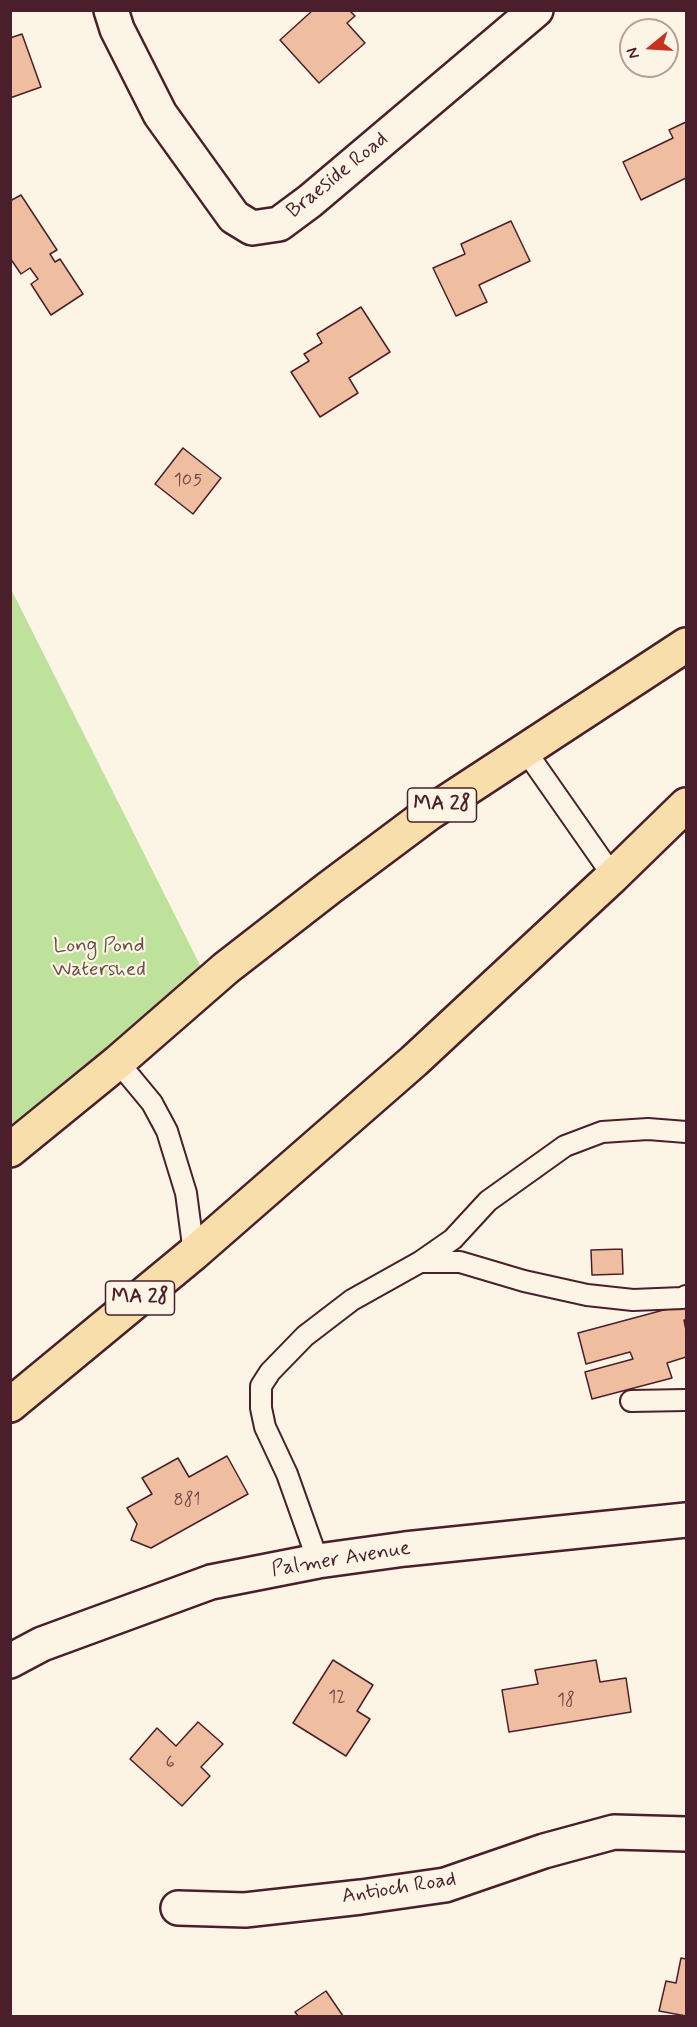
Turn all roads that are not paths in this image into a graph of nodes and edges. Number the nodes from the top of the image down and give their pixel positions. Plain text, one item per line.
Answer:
1 (111, 10) edge
2 (536, 10) edge
3 (687, 645) edge
4 (525, 750) junction
5 (687, 805) edge
6 (613, 876) junction
7 (118, 1062) junction
8 (687, 1132) edge
9 (10, 1150) edge
10 (194, 1253) junction
11 (420, 1262) junction
12 (687, 1296) edge
13 (687, 1400) edge
14 (631, 1401) dead end
15 (10, 1405) edge
16 (687, 1520) edge
17 (318, 1561) junction
18 (10, 1661) edge
19 (687, 1834) edge
20 (178, 1908) dead end

1 - 2 street, Braeside Road
3 - 4 highway, MA 28
4 - 6 lane
4 - 7 highway, MA 28
5 - 6 highway, MA 28
6 - 10 highway, MA 28
7 - 9 highway, MA 28
7 - 10 lane
8 - 11 lane
10 - 15 highway, MA 28
11 - 12 lane
11 - 17 lane
13 - 14 lane
16 - 17 street, Palmer Avenue
17 - 18 street, Palmer Avenue
19 - 20 street, Antioch Road

